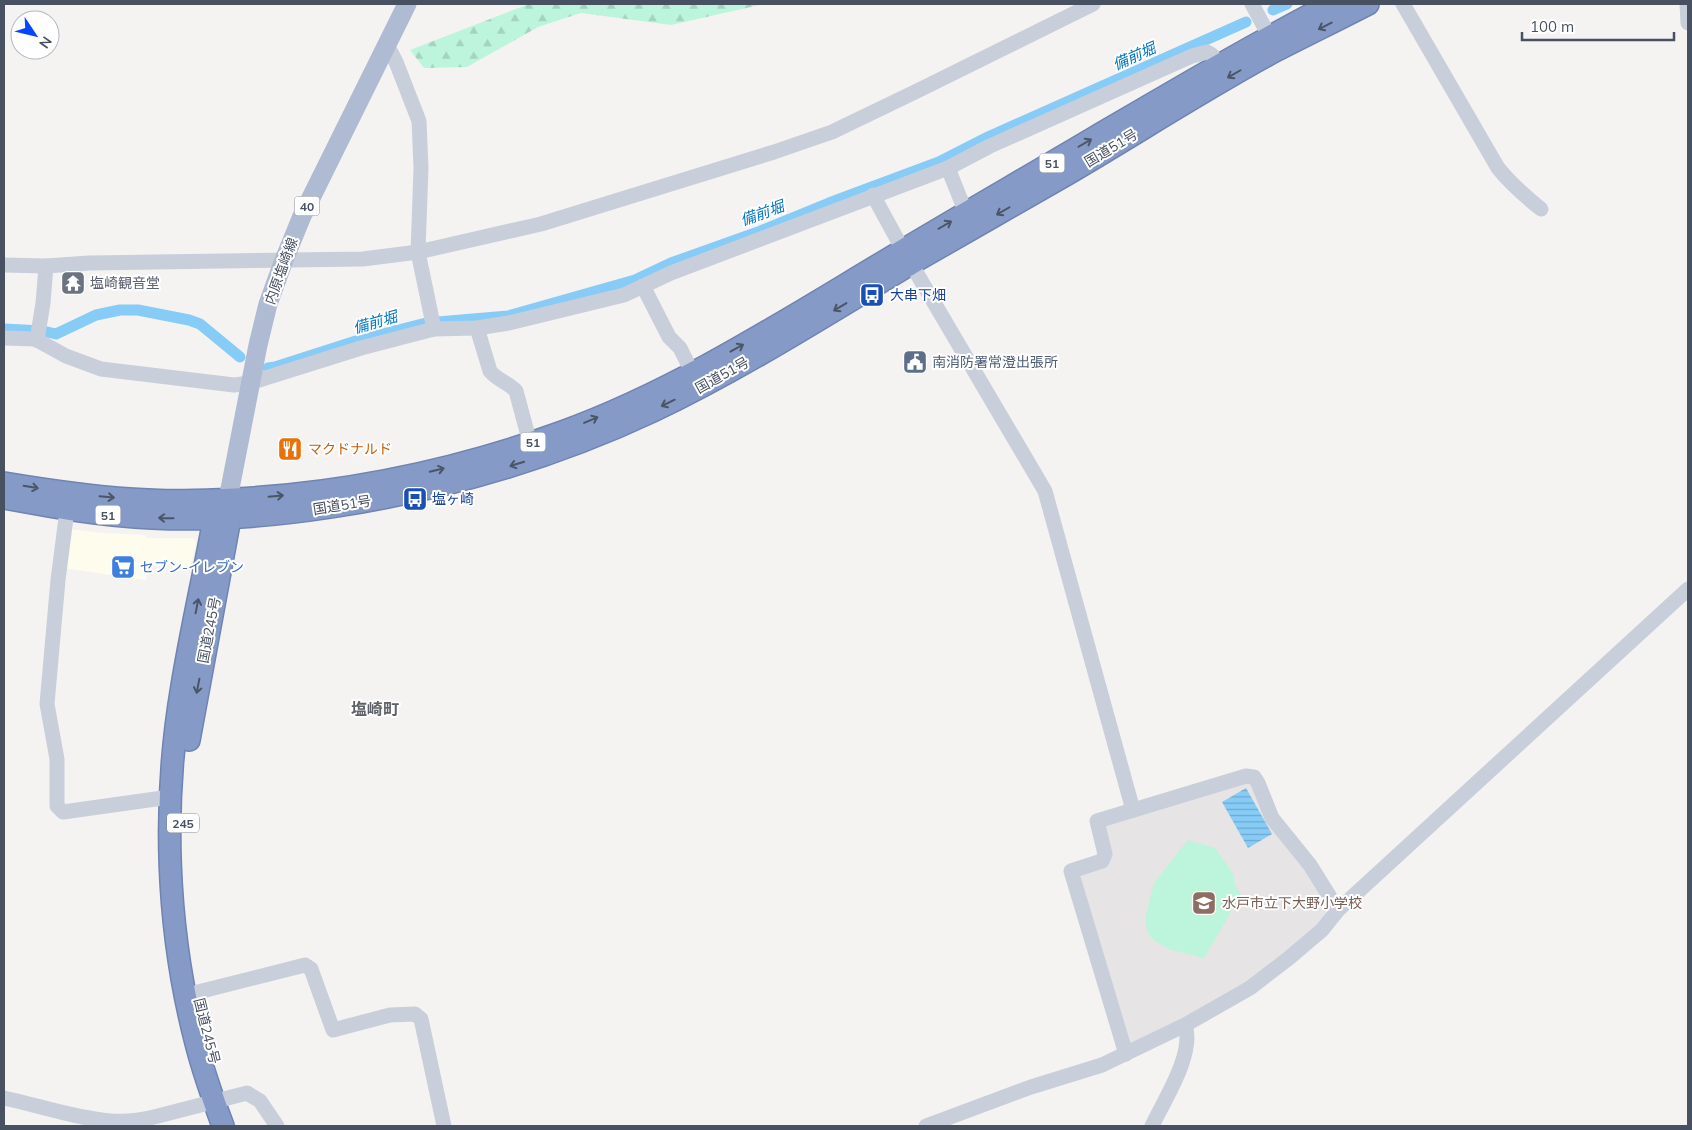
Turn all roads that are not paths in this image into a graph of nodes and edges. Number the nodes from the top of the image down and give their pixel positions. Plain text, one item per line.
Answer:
1 (407, 4) edge
2 (1093, 4) edge
3 (1331, 4) edge
4 (1368, 4) edge
5 (1403, 4) edge
6 (1687, 4) edge
7 (1688, 23) edge
8 (1263, 24) edge
9 (387, 45) junction
10 (1219, 65) junction
11 (948, 168) junction
12 (873, 195) junction
13 (1542, 210) dead end
14 (966, 213) junction
15 (418, 252) junction
16 (907, 257) junction
17 (284, 260) junction
18 (4, 265) edge
19 (46, 266) junction
20 (643, 286) junction
21 (433, 324) junction
22 (477, 328) junction
23 (4, 338) edge
24 (38, 340) junction
25 (692, 372) junction
26 (250, 383) junction
27 (530, 443) junction
28 (4, 483) edge
29 (4, 498) edge
30 (67, 510) junction
31 (224, 512) junction
32 (1688, 589) edge
33 (170, 797) junction
34 (1133, 810) junction
35 (1338, 910) junction
36 (198, 992) junction
37 (1185, 1025) junction
38 (1126, 1054) junction
39 (4, 1098) edge
40 (219, 1099) junction
41 (223, 1126) edge
42 (235, 1126) edge
43 (277, 1126) edge
44 (444, 1126) edge
45 (926, 1126) edge
46 (1152, 1126) edge

1 - 9 main road, 内原塩崎線 / 40
2 - 15 street
3 - 8 highway, 国道51号 / 51
4 -> 8 highway, 国道51号 / 51
5 - 13 street
6 - 7 street
8 - 10 highway, 国道51号 / 51
8 -> 16 highway, 国道51号 / 51
9 - 15 street
9 - 17 main road, 内原塩崎線 / 40
10 - 11 street
14 -> 10 highway, 国道51号 / 51
11 - 12 street
11 - 14 street
12 - 16 street
12 - 20 street
16 -> 14 highway, 国道51号 / 51
15 - 17 street
15 - 21 street
25 -> 16 highway, 国道51号 / 51
16 -> 31 highway, 国道51号 / 51
16 - 34 street
17 - 19 street
17 - 26 main road, 内原塩崎線 / 40
18 - 19 street
19 - 24 street
20 - 22 street
20 - 25 street
21 - 22 street
21 - 26 street
22 - 27 street
23 - 24 street
24 - 26 street
27 -> 25 highway, 国道51号 / 51
26 - 31 main road, 内原塩崎線 / 40
31 -> 27 highway, 国道51号 / 51
28 -> 31 highway, 国道51号 / 51
29 - 30 highway, 国道51号 / 51
31 -> 30 highway, 国道51号 / 51
30 - 33 street
33 -> 31 highway, 国道245号 / 245
31 -> 36 highway, 国道245号 / 245
32 - 35 street
33 - 40 highway, 国道245号 / 245
34 - 35 street
34 - 38 street
35 - 37 street
36 - 40 highway, 国道245号 / 245
36 - 44 street
37 - 38 street
37 - 46 street
38 - 45 street
39 - 40 street
40 - 41 highway, 国道245号 / 245
40 - 42 highway, 国道245号 / 245
40 - 43 street

